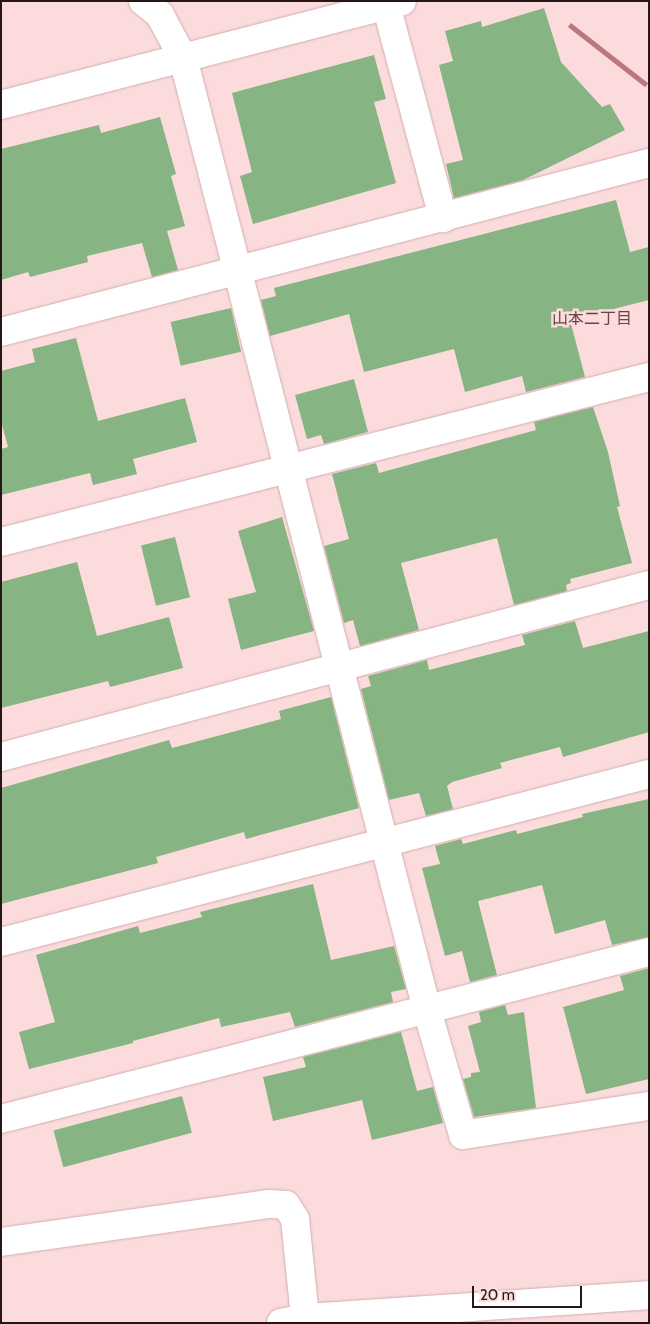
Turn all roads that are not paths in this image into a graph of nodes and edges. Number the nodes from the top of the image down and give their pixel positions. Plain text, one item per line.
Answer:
1 (143, 1) edge
2 (391, 3) edge
3 (183, 58) junction
4 (1, 104) edge
5 (649, 163) edge
6 (442, 218) junction
7 (238, 272) junction
8 (1, 332) edge
9 (649, 377) edge
10 (289, 468) junction
11 (1, 542) edge
12 (649, 585) edge
13 (341, 665) junction
14 (1, 757) edge
15 (649, 774) edge
16 (385, 843) junction
17 (1, 942) edge
18 (649, 952) edge
19 (427, 1010) junction
20 (649, 1106) edge
21 (1, 1119) edge
22 (1, 1242) edge
23 (649, 1295) edge
24 (293, 1320) edge

1 - 3 street
2 - 3 street
2 - 6 street
3 - 4 street
3 - 7 street
5 - 6 street
6 - 7 street
7 - 8 street
7 - 10 street
9 - 10 street
10 - 11 street
10 - 13 street
12 - 13 street
13 - 14 street
13 - 16 street
15 - 16 street
16 - 17 street
16 - 19 street
18 - 19 street
19 - 20 street
19 - 21 street
22 - 24 street
23 - 24 street

